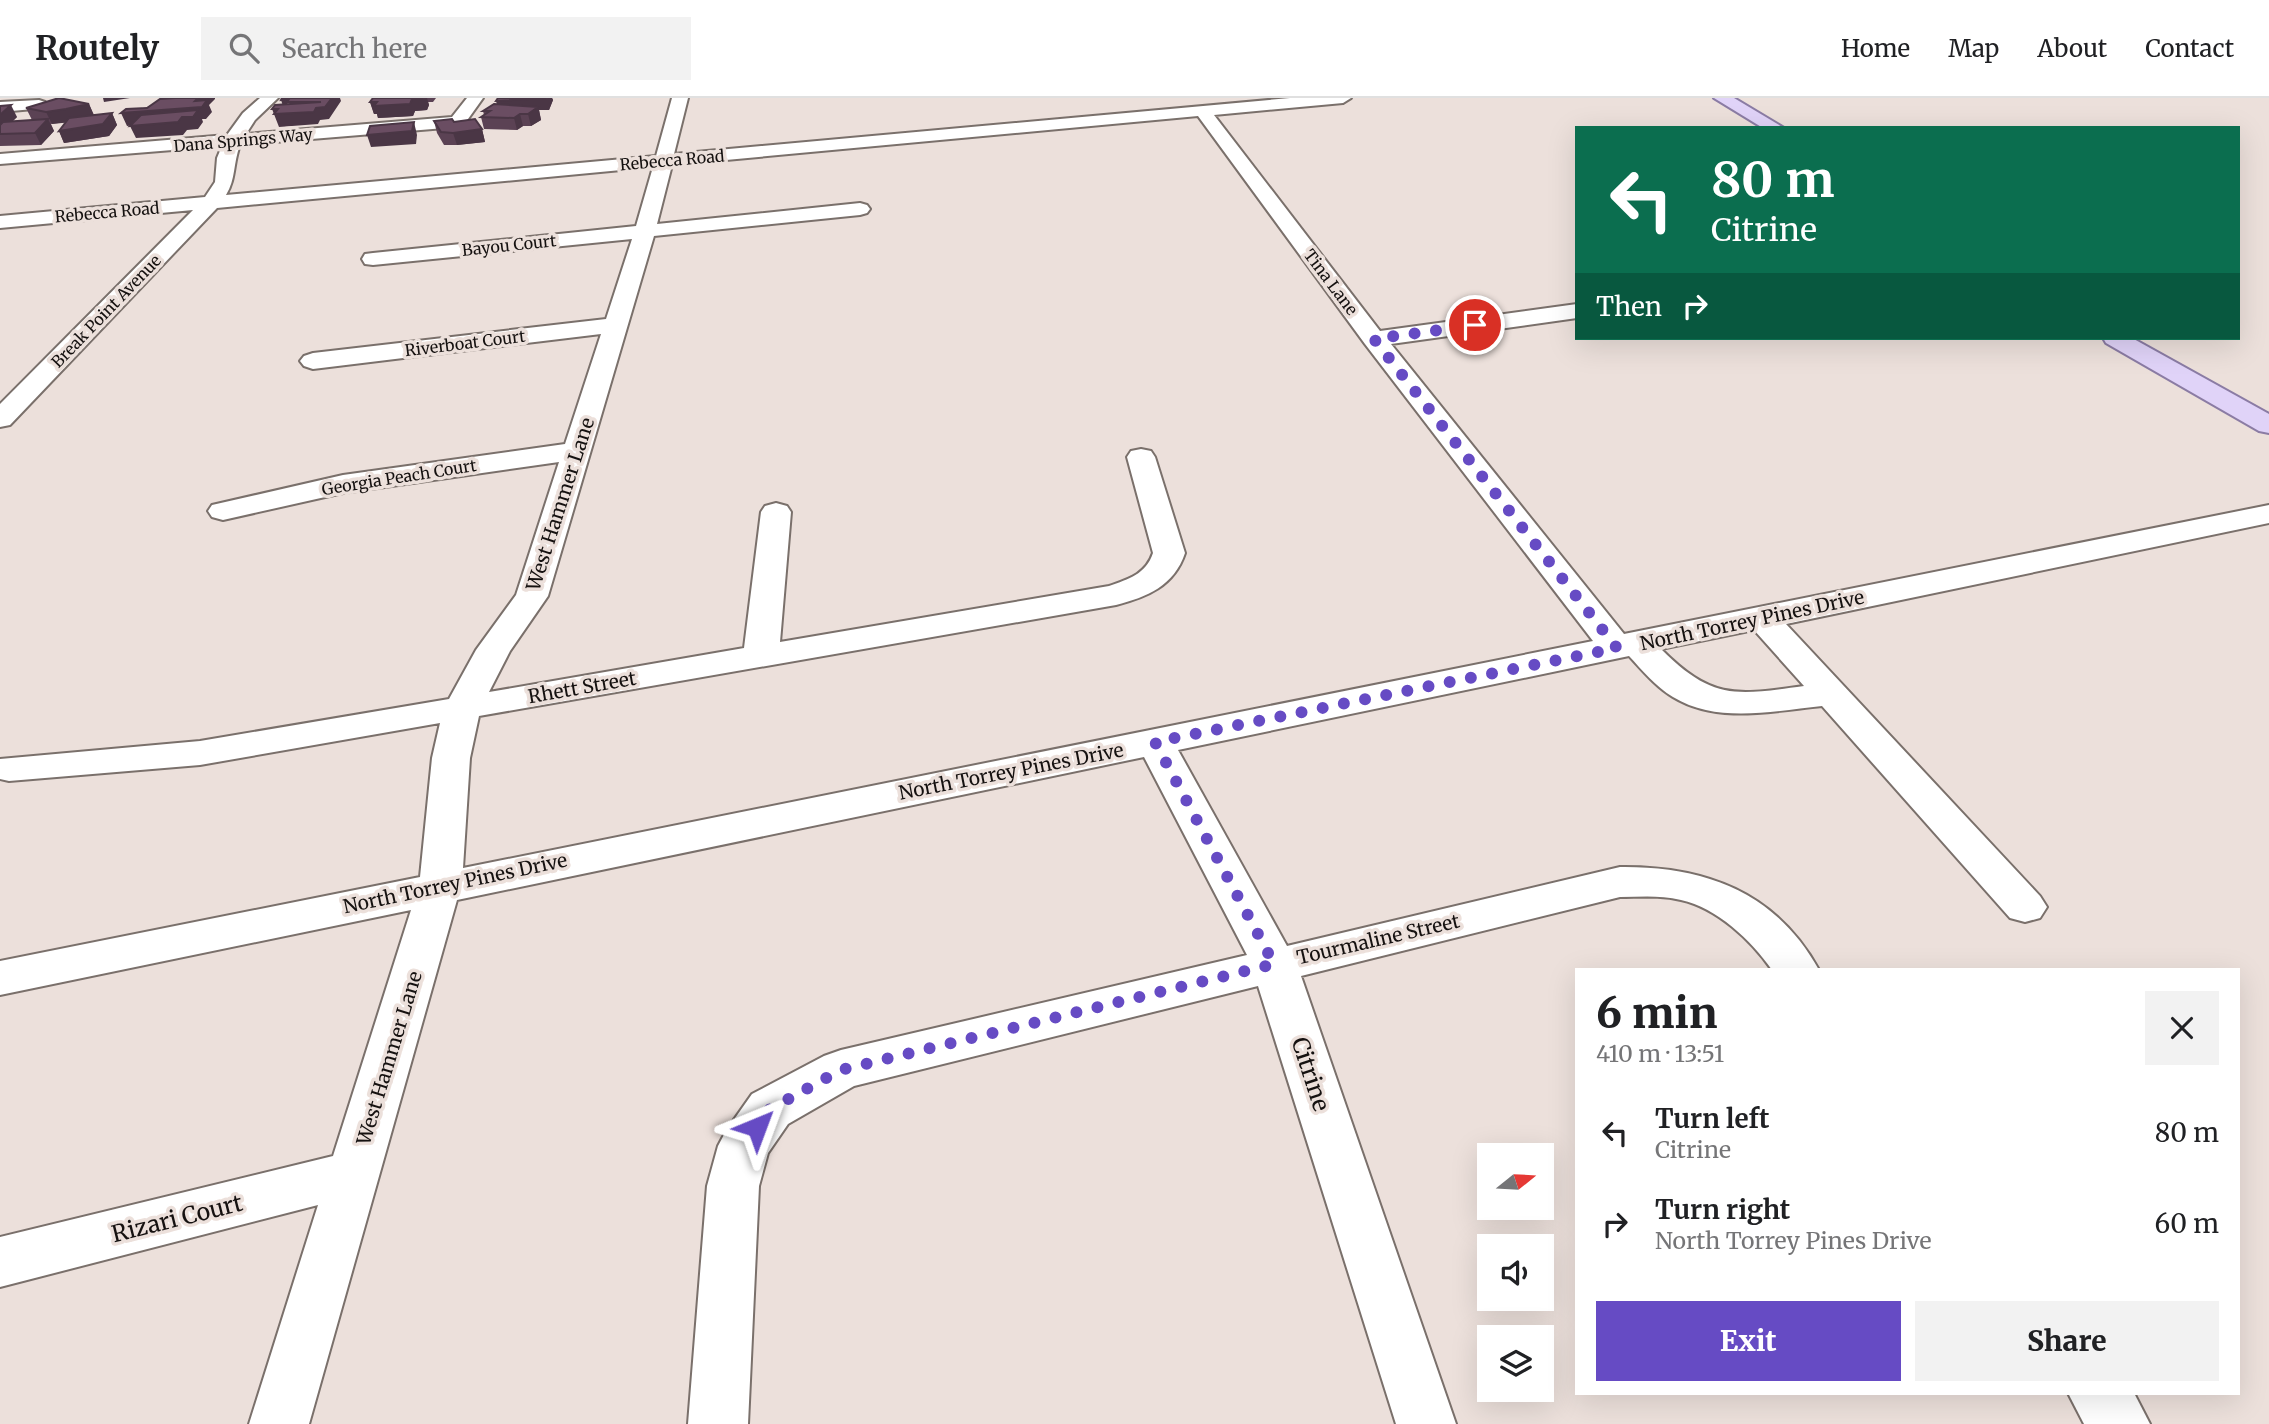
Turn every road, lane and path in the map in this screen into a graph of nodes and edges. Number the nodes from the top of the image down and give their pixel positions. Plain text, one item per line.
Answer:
1 (270, 98) edge
2 (474, 98) edge
3 (680, 98) edge
4 (1343, 98) edge
5 (1722, 98) edge
6 (1702, 104) dead end
7 (39, 105) edge
8 (0, 107) edge
9 (1202, 111) junction
10 (1741, 126) edge
11 (1772, 126) edge
12 (233, 140) junction
13 (0, 159) edge
14 (662, 161) junction
15 (212, 202) junction
16 (860, 209) dead end
17 (0, 222) edge
18 (645, 232) junction
19 (373, 259) dead end
20 (1575, 311) edge
21 (617, 325) junction
22 (1374, 339) junction
23 (2119, 340) edge
24 (2161, 340) edge
25 (313, 360) dead end
26 (2269, 399) edge
27 (0, 419) edge
28 (2269, 425) edge
29 (578, 451) junction
30 (1141, 457) dead end
31 (223, 511) dead end
32 (776, 512) dead end
33 (2269, 514) edge
34 (1762, 618) junction
35 (1626, 646) junction
36 (761, 656) junction
37 (1830, 694) junction
38 (462, 708) junction
39 (1155, 742) junction
40 (9, 769) dead end
41 (440, 886) junction
42 (2025, 907) dead end
43 (1274, 964) junction
44 (1796, 968) edge
45 (0, 978) edge
46 (355, 1173) junction
47 (0, 1262) edge
48 (2099, 1395) edge
49 (279, 1424) edge
50 (718, 1424) edge
51 (1426, 1424) edge
52 (2120, 1424) edge

1 - 12 street
2 - 12 street, Dana Springs Way
3 - 14 street, West Hammer Lane
4 - 9 street, Rebecca Road
5 - 11 main road
6 - 10 main road
7 - 8 street
9 - 14 street, Rebecca Road
9 - 22 street, Tina Lane
12 - 13 street, Dana Springs Way
12 - 15 street
14 - 15 street, Rebecca Road
14 - 18 street, West Hammer Lane
15 - 17 street, Rebecca Road
15 - 27 street, Break Point Avenue
16 - 18 street, Bayou Court
18 - 19 street, Bayou Court
18 - 21 street, West Hammer Lane
20 - 22 street
21 - 25 street, Riverboat Court
21 - 29 street, West Hammer Lane
22 - 35 street, Tina Lane
23 - 28 main road
24 - 26 main road
29 - 31 street, Georgia Peach Court
29 - 38 street, West Hammer Lane
30 - 36 street, Rhett Street
32 - 36 street
33 - 34 street, North Torrey Pines Drive
34 - 35 street, North Torrey Pines Drive
34 - 37 street
35 - 37 street, Tina Lane
35 - 39 street, North Torrey Pines Drive
36 - 38 street, Rhett Street
37 - 42 street
38 - 40 street, Rhett Street
38 - 41 street, West Hammer Lane
39 - 41 street, North Torrey Pines Drive
39 - 43 street, Citrine
41 - 45 street, North Torrey Pines Drive
41 - 46 street, West Hammer Lane
43 - 44 street, Tourmaline Street
43 - 50 street, Tourmaline Street
43 - 51 street, Citrine
46 - 47 street, Rizari Court
46 - 49 street, West Hammer Lane
48 - 52 street

